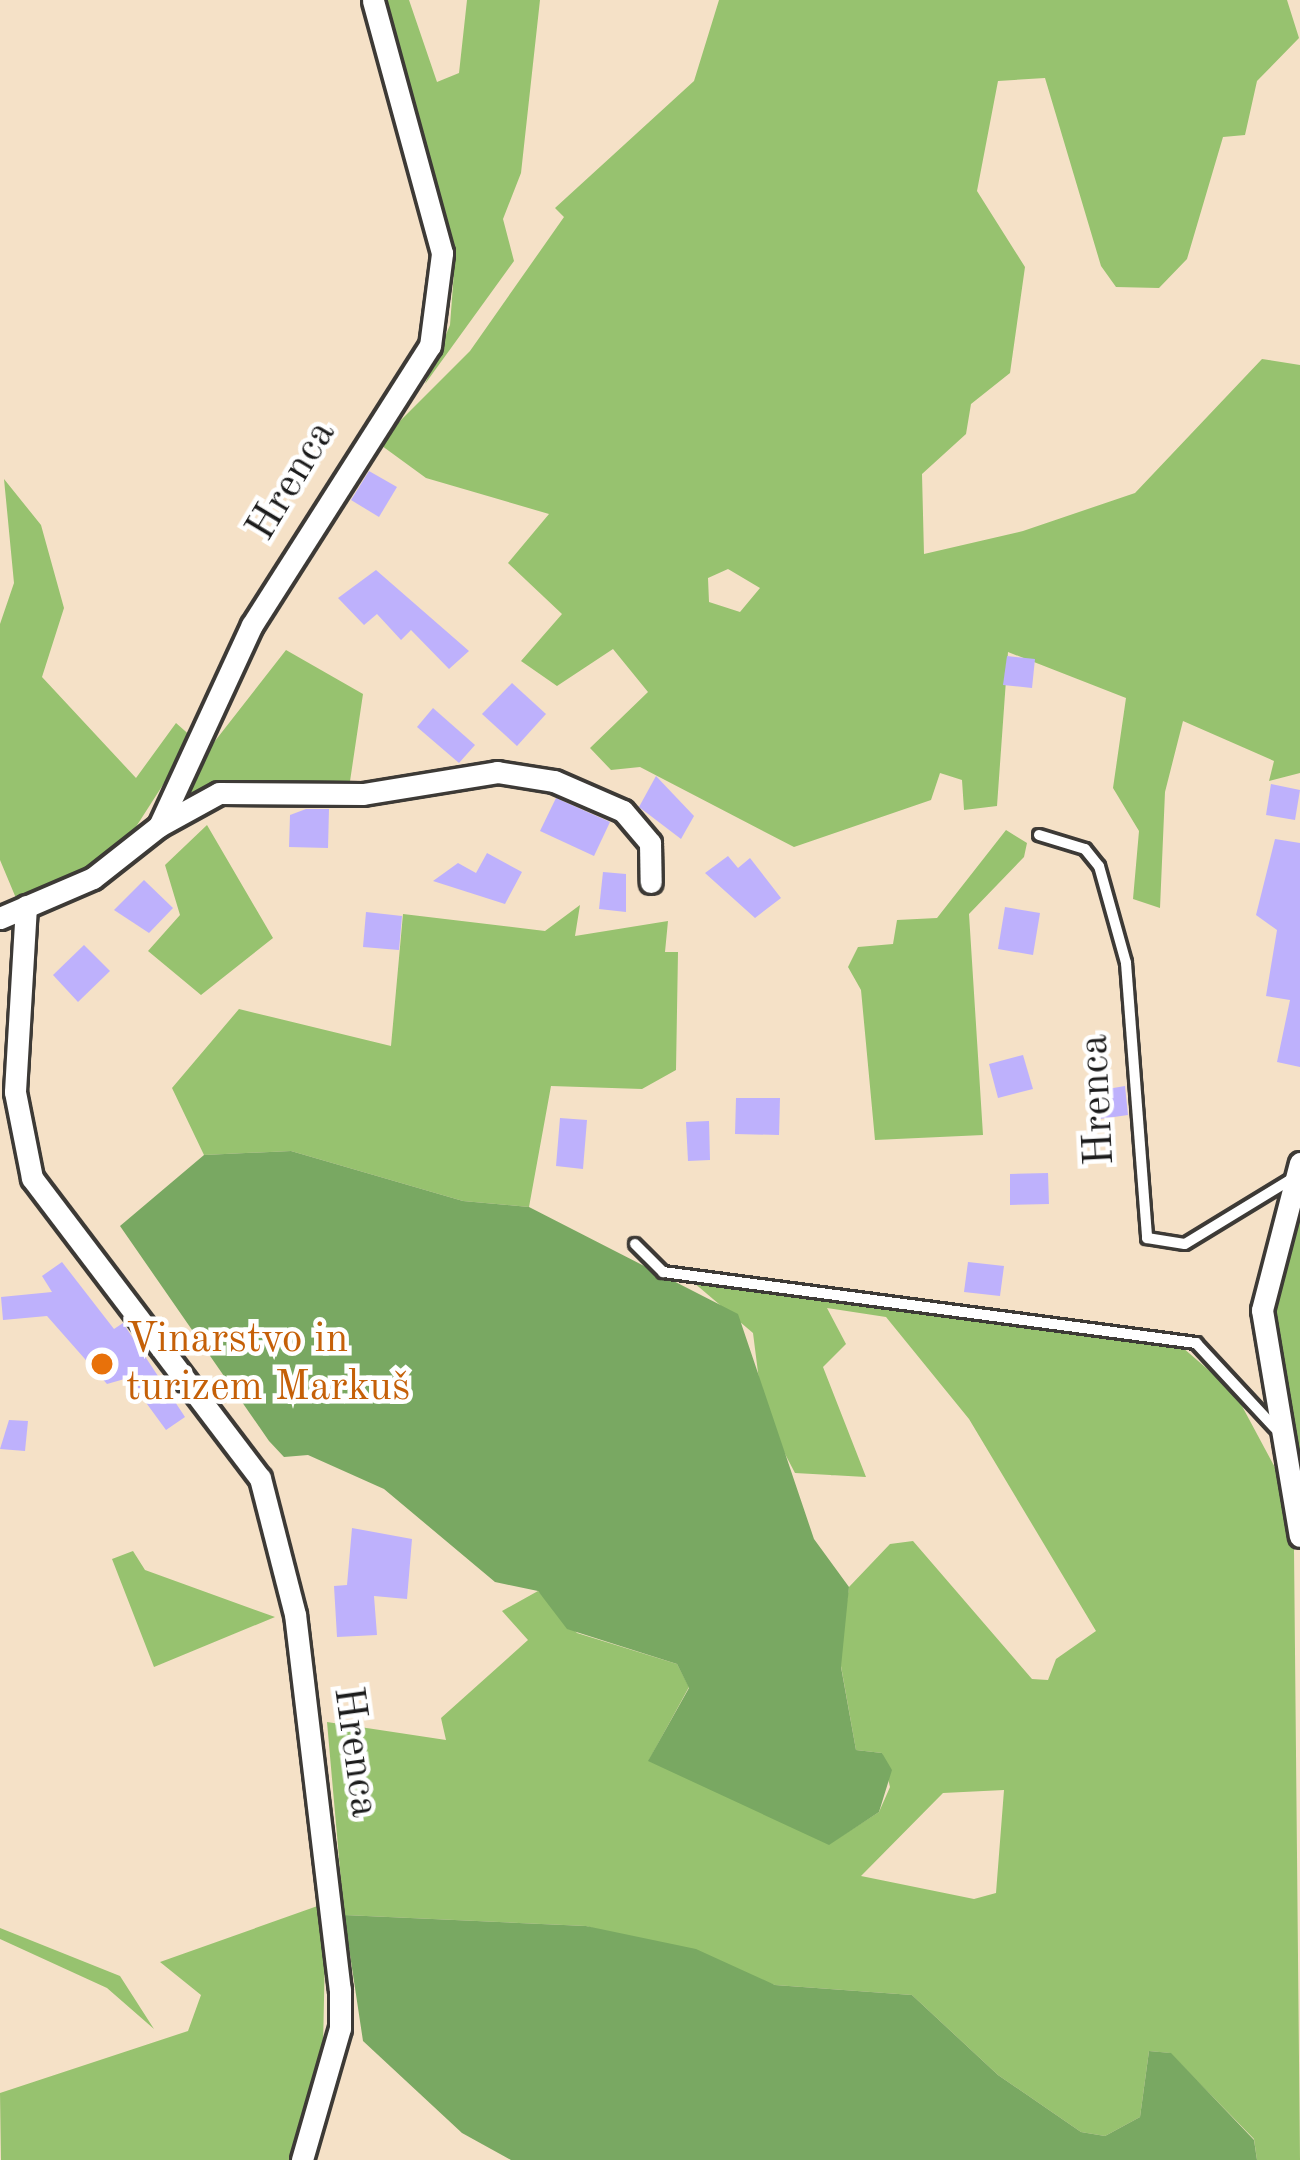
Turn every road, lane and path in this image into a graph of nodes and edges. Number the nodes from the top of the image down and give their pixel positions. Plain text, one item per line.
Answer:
1 (374, 0) edge
2 (159, 826) junction
3 (1039, 835) dead end
4 (651, 882) dead end
5 (26, 906) junction
6 (0, 918) edge
7 (1295, 1172) edge
8 (635, 1244) dead end
9 (1275, 1428) junction
10 (1300, 1536) edge
11 (302, 2160) edge

1 - 2 street, Hrenca
2 - 4 street, Hrenca
2 - 5 street, Hrenca
3 - 7 lane, Hrenca
5 - 6 street, Hrenca
5 - 11 street, Hrenca
7 - 9 street, Hrenca
8 - 9 lane
9 - 10 street, Hrenca

